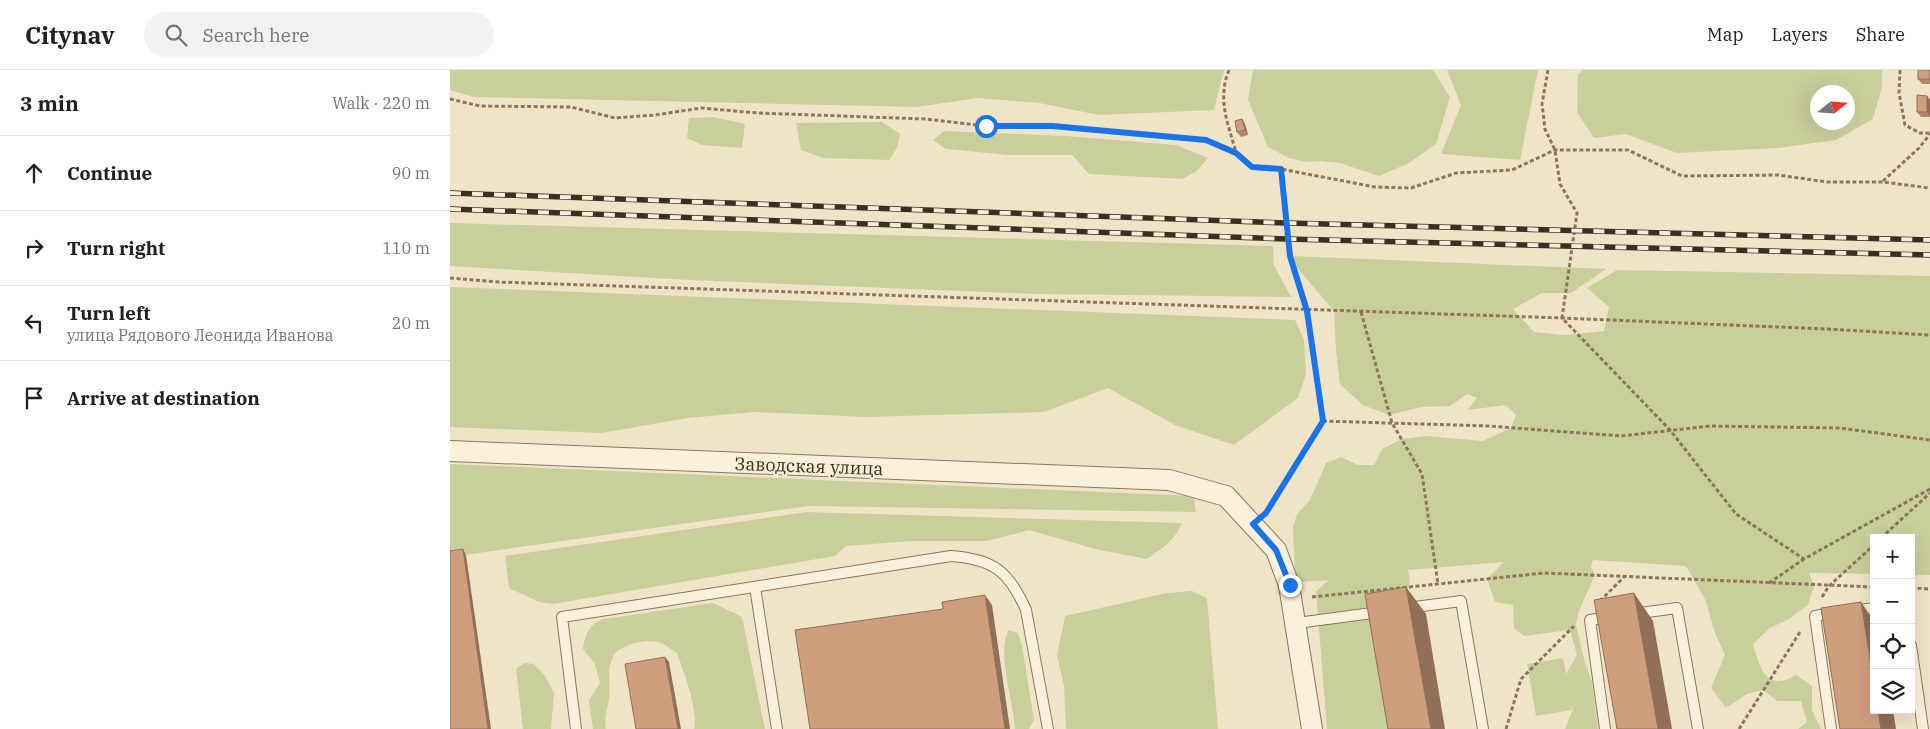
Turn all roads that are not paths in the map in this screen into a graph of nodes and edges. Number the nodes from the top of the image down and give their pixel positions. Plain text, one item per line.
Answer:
1 (450, 451) edge
2 (755, 587) junction
3 (1870, 609) edge
4 (1297, 623) junction
5 (1914, 669) edge
6 (576, 729) edge
7 (777, 729) edge
8 (1048, 729) edge
9 (1312, 729) edge
10 (1483, 729) edge
11 (1605, 729) edge
12 (1698, 729) edge
13 (1831, 729) edge
14 (1923, 729) edge

1 - 4 street, Заводская улица
2 - 6 lane
2 - 7 lane
2 - 8 lane
3 - 13 lane
4 - 9 street, Заводская улица
4 - 10 lane
5 - 14 lane
11 - 12 lane

